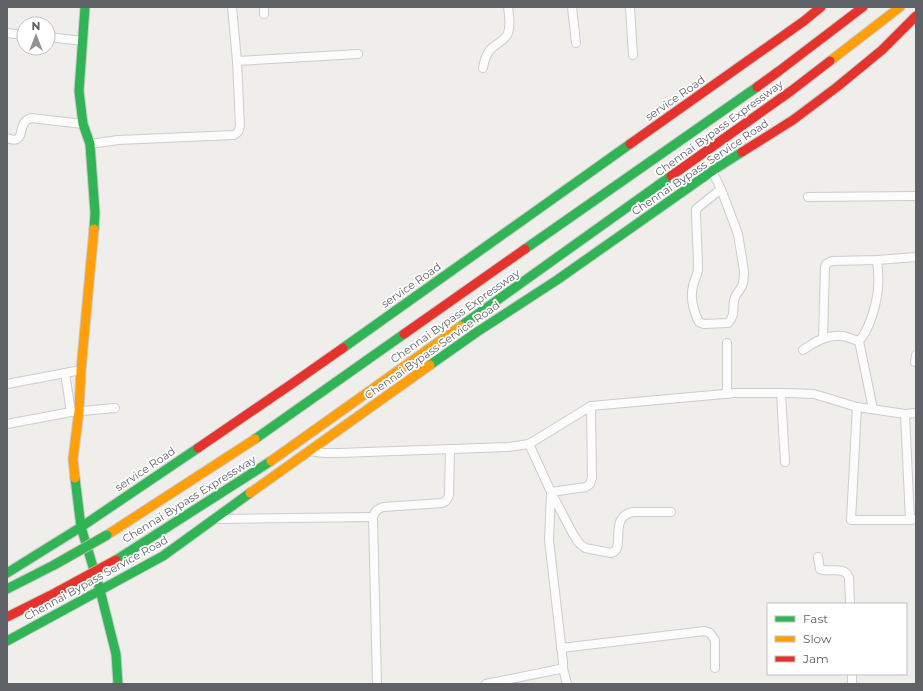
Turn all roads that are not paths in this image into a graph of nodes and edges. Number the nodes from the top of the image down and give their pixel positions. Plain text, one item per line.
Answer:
1 (86, 7) edge
2 (232, 7) edge
3 (508, 7) edge
4 (572, 7) edge
5 (630, 7) edge
6 (821, 7) edge
7 (863, 7) edge
8 (900, 7) edge
9 (916, 16) edge
10 (56, 38) edge
11 (83, 41) junction
12 (576, 43) dead end
13 (358, 54) dead end
14 (633, 55) dead end
15 (237, 61) junction
16 (483, 68) dead end
17 (83, 124) junction
18 (7, 138) edge
19 (90, 144) junction
20 (712, 171) junction
21 (721, 189) junction
22 (916, 196) edge
23 (808, 197) dead end
24 (916, 258) edge
25 (877, 260) junction
26 (823, 338) junction
27 (859, 342) junction
28 (727, 343) dead end
29 (803, 350) dead end
30 (81, 370) junction
31 (65, 373) junction
32 (7, 384) edge
33 (781, 393) junction
34 (727, 394) junction
35 (592, 406) junction
36 (857, 407) junction
37 (115, 408) dead end
38 (873, 409) junction
39 (75, 411) junction
40 (916, 413) edge
41 (905, 414) junction
42 (7, 424) edge
43 (529, 444) junction
44 (450, 449) junction
45 (309, 451) junction
46 (786, 462) dead end
47 (551, 492) junction
48 (671, 512) dead end
49 (373, 517) junction
50 (216, 519) junction
51 (913, 520) edge
52 (82, 527) junction
53 (818, 557) dead end
54 (7, 573) edge
55 (7, 589) edge
56 (100, 590) junction
57 (850, 603) edge
58 (7, 617) edge
59 (7, 641) edge
60 (561, 648) junction
61 (563, 668) junction
62 (715, 668) dead end
63 (377, 683) dead end
64 (118, 684) edge
65 (486, 684) edge
66 (567, 684) edge

1 - 11 main road
2 - 15 street
3 - 16 street
4 - 12 street
5 - 14 street
6 - 52 main road, service Road
7 - 55 main road, Chennai Bypass Expressway, bridge
8 - 58 main road, Chennai Bypass Expressway, bridge
9 - 20 main road, Chennai Bypass Service Road
10 - 11 street
11 - 17 main road
13 - 15 street
15 - 19 street
17 - 18 street
17 - 19 main road
19 - 30 main road
20 - 21 street
20 - 45 main road, Chennai Bypass Service Road
21 - 21 street
22 - 23 street
24 - 25 street
25 - 26 street
25 - 27 street
26 - 27 street
26 - 29 street
27 - 38 street
28 - 34 street
30 - 31 street
30 - 39 main road
31 - 32 street
31 - 39 street
33 - 34 street
33 - 36 street
33 - 46 street
34 - 35 street
35 - 43 street
35 - 47 street
36 - 38 street
36 - 51 street
37 - 39 street
38 - 41 street
39 - 42 street
39 - 52 main road
40 - 41 street
41 - 51 street
43 - 44 street
43 - 47 street
44 - 45 street
44 - 49 street
45 - 50 main road, Chennai Bypass Service Road
47 - 48 street
47 - 60 street
49 - 50 street
49 - 63 street
50 - 56 main road, Chennai Bypass Service Road
52 - 54 main road, service Road
52 - 56 main road
53 - 57 street
56 - 59 main road, Chennai Bypass Service Road
56 - 64 main road
60 - 61 street
60 - 62 street
61 - 65 street
61 - 66 street

